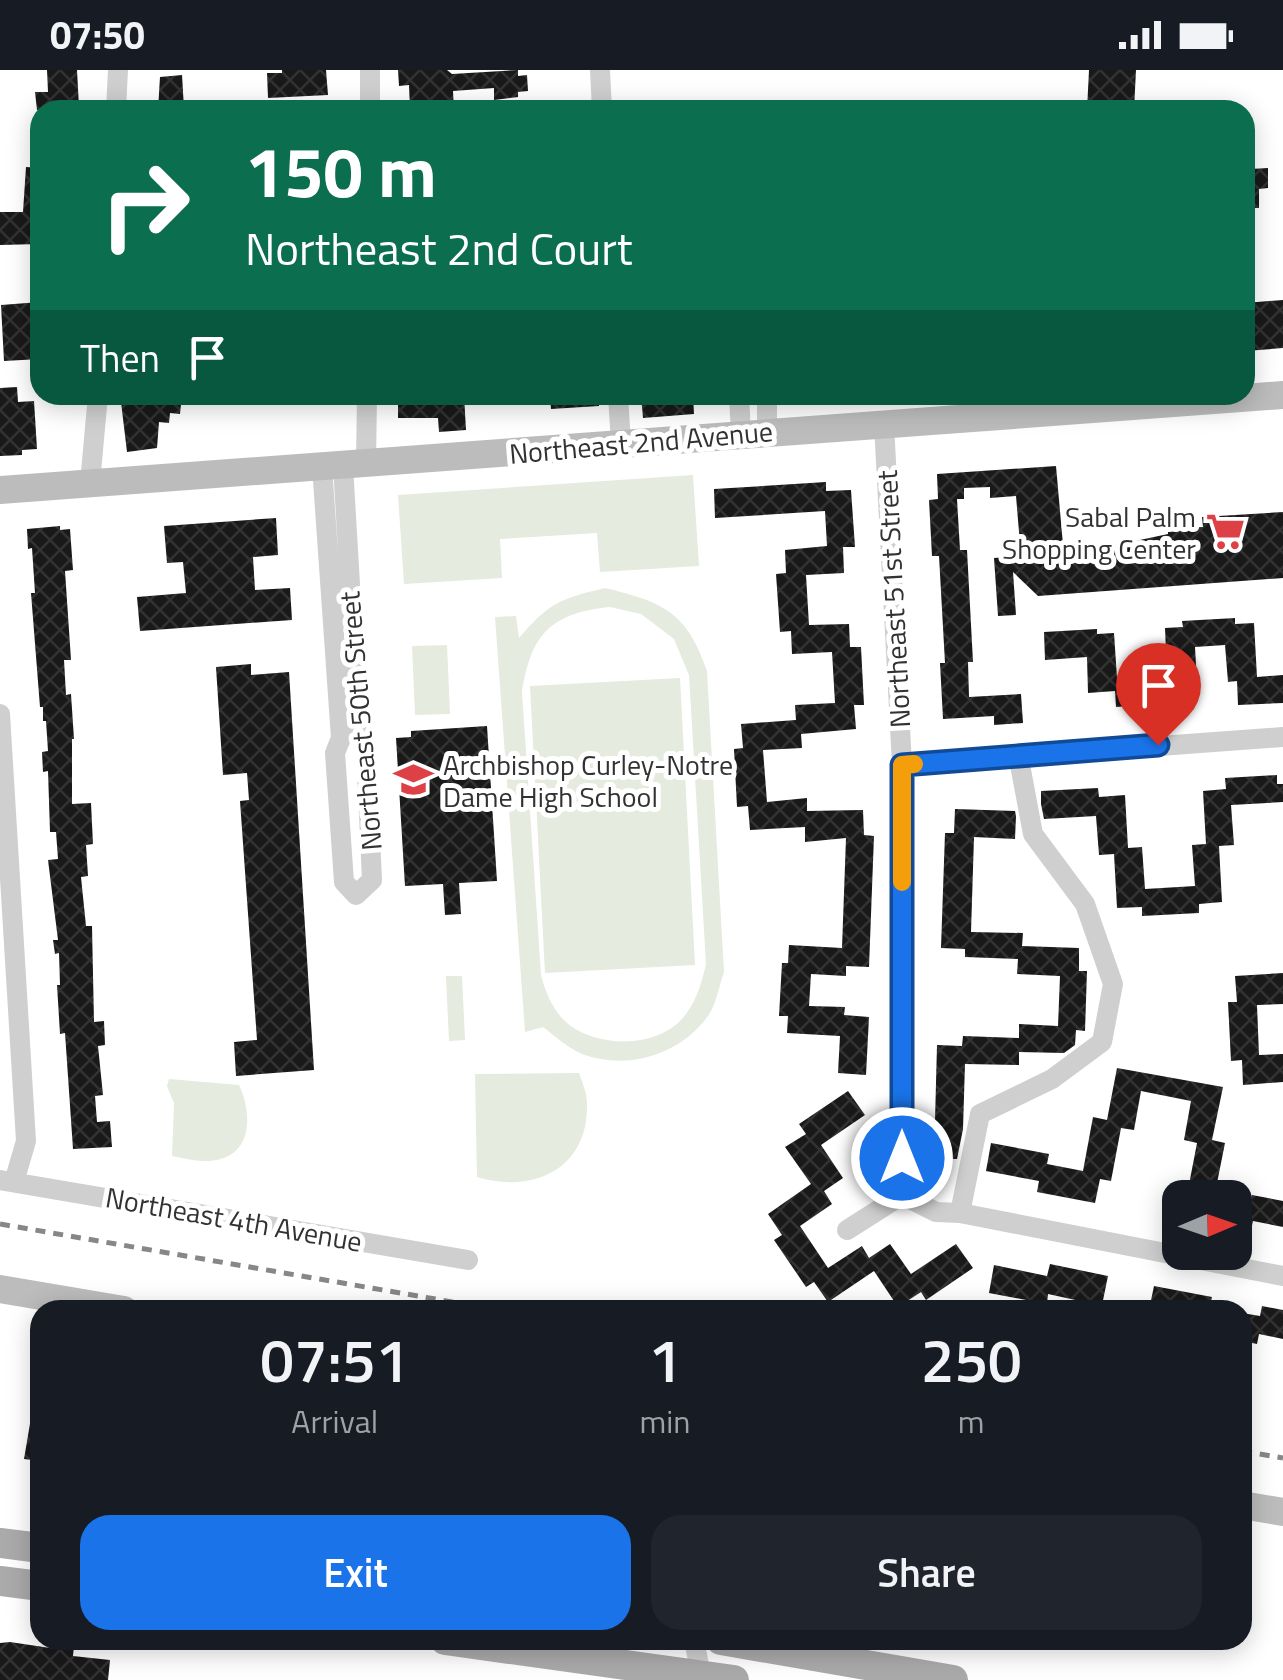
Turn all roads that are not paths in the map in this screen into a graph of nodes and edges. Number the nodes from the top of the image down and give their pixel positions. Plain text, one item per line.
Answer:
1 (118, 70) edge
2 (370, 70) edge
3 (600, 70) edge
4 (116, 100) edge
5 (370, 100) edge
6 (602, 100) edge
7 (1283, 396) edge
8 (1255, 398) edge
9 (97, 405) edge
10 (364, 405) edge
11 (619, 405) edge
12 (744, 405) edge
13 (764, 405) edge
14 (1155, 405) edge
15 (884, 424) junction
16 (754, 433) junction
17 (621, 444) junction
18 (343, 465) junction
19 (90, 483) junction
20 (0, 490) edge
21 (0, 714) edge
22 (1283, 737) edge
23 (1018, 754) junction
24 (902, 765) junction
25 (7, 1181) edge
26 (902, 1195) junction
27 (960, 1213) junction
28 (847, 1230) dead end
29 (468, 1260) dead end
30 (1283, 1276) edge
31 (0, 1289) edge
32 (65, 1300) edge
33 (1252, 1507) edge
34 (1283, 1512) edge
35 (0, 1543) edge
36 (30, 1547) edge
37 (0, 1581) edge
38 (30, 1585) edge
39 (513, 1650) edge
40 (694, 1650) edge
41 (779, 1650) edge
42 (698, 1677) edge
43 (734, 1680) edge
44 (952, 1680) edge

1 - 4 street
2 - 5 street
3 - 6 street
7 - 8 main road, Northeast 2nd Avenue
9 - 19 street
10 - 18 street, Northeast 50th Street
11 - 17 street
12 - 16 street
13 - 16 street
14 - 15 main road, Northeast 2nd Avenue
15 - 16 main road, Northeast 2nd Avenue
15 - 24 street, Northeast 51st Street
16 - 17 main road, Northeast 2nd Avenue
17 - 18 main road, Northeast 2nd Avenue
18 - 18 street, Northeast 50th Street
18 - 19 main road, Northeast 2nd Avenue
19 - 20 main road, Northeast 2nd Avenue
21 - 25 street
22 - 23 street
23 - 24 street
23 - 27 street
24 - 26 street, Northeast 51st Street
25 - 29 street, Northeast 4th Avenue
26 - 27 street
26 - 28 street
27 - 30 street
31 - 32 main road
33 - 34 main road
35 - 36 main road
37 - 38 main road
39 - 42 main road
40 - 42 street
41 - 44 main road
42 - 43 main road

